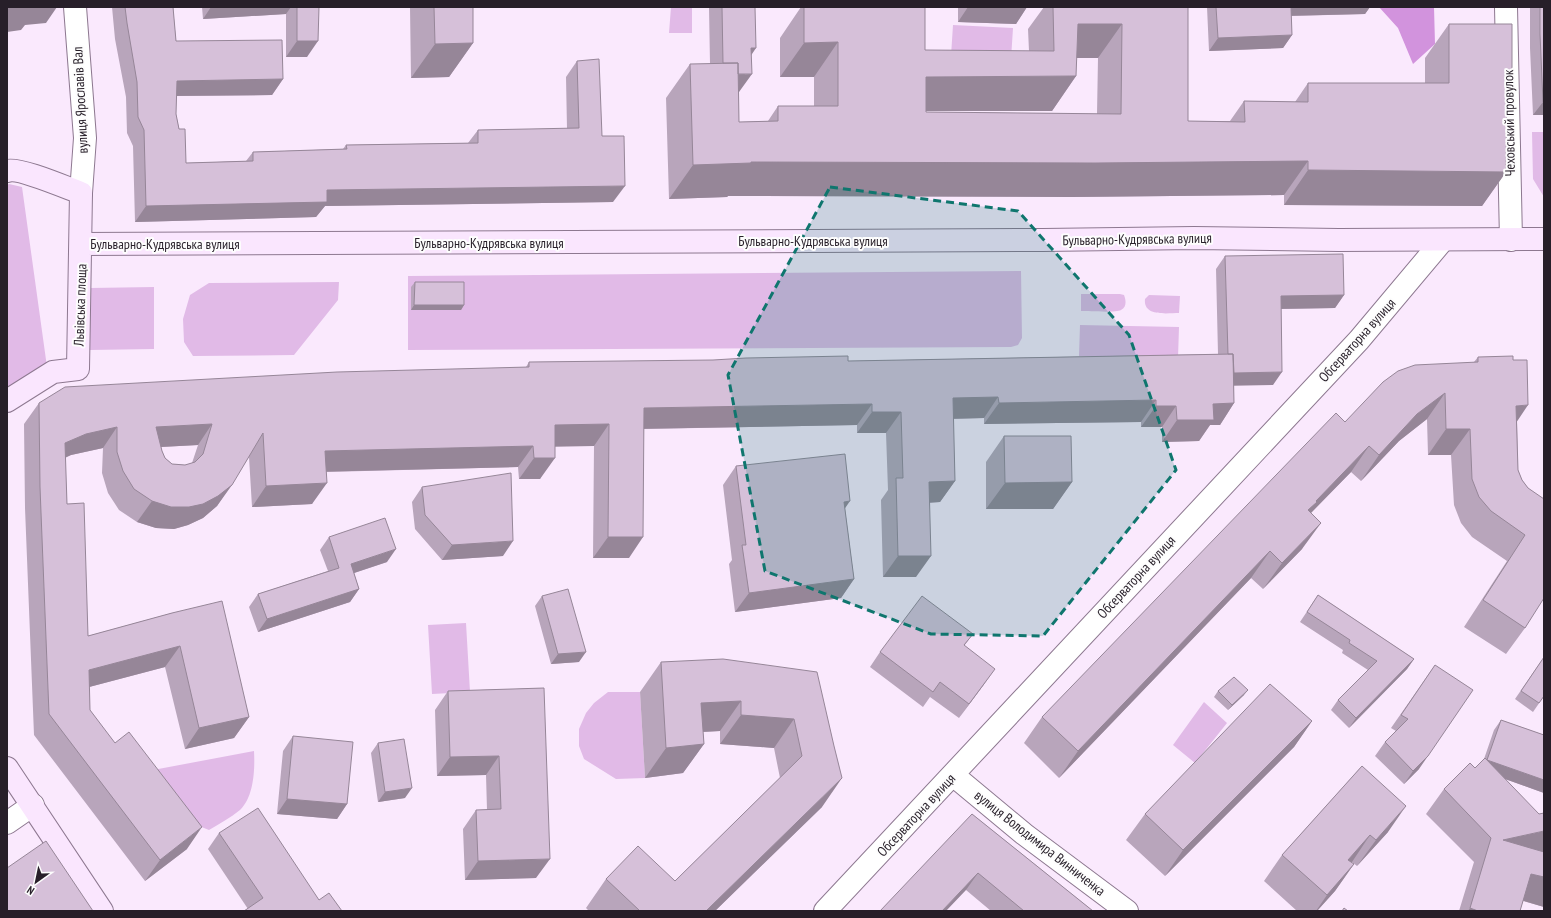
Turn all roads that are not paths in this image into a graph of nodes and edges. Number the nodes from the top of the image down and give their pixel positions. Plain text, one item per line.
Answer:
1 (75, 7) edge
2 (1506, 7) edge
3 (7, 171) edge
4 (81, 193) junction
5 (1544, 239) edge
6 (1444, 240) junction
7 (1511, 240) junction
8 (81, 244) junction
9 (7, 401) edge
10 (7, 768) edge
11 (953, 775) junction
12 (33, 805) junction
13 (7, 823) edge
14 (102, 911) edge
15 (825, 911) edge
16 (1126, 911) edge

1 - 4 street, вулиця Ярославів Вал
2 - 7 street, Чеховський провулок
3 - 4 main road
4 - 8 main road, Львівська площа
5 - 7 main road, Бульварно-Кудрявська вулиця
6 - 7 main road, Бульварно-Кудрявська вулиця
6 - 8 main road, Бульварно-Кудрявська вулиця
6 - 11 street, Обсерваторна вулиця
8 - 9 main road, Львівська площа
10 - 12 main road
11 - 15 street, Обсерваторна вулиця
11 - 16 street, вулиця Володимира Винниченка
12 - 13 street
12 - 14 main road

